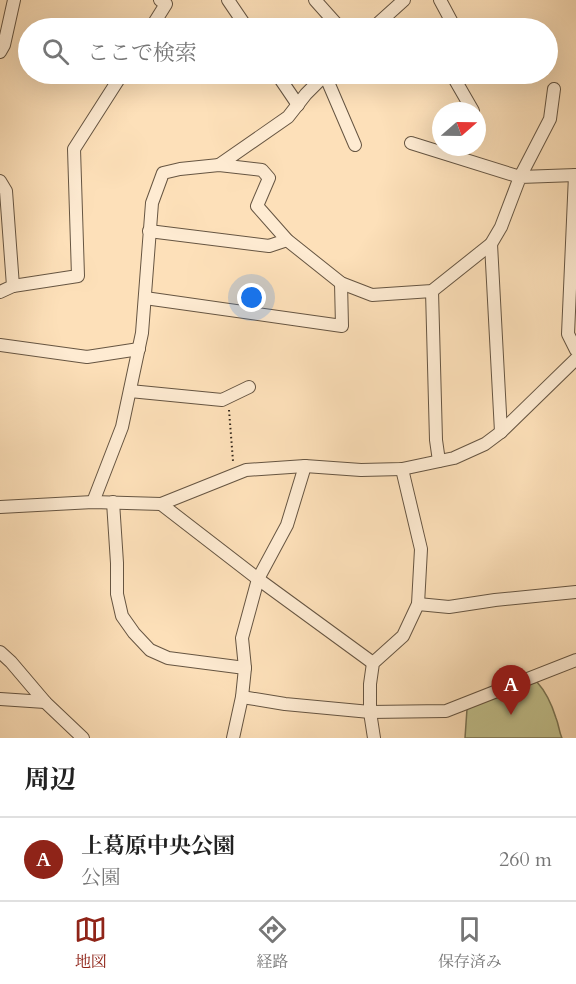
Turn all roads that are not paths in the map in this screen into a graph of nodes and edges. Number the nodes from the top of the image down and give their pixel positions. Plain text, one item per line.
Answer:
1 (14, 0) edge
2 (160, 0) edge
3 (228, 0) edge
4 (315, 0) edge
5 (440, 0) edge
6 (399, 2) edge
7 (157, 18) edge
8 (240, 18) edge
9 (331, 18) edge
10 (383, 18) edge
11 (450, 18) edge
12 (0, 52) edge
13 (116, 84) edge
14 (284, 84) edge
15 (316, 84) edge
16 (330, 84) edge
17 (457, 84) edge
18 (554, 89) dead end
19 (468, 102) edge
20 (298, 105) junction
21 (411, 143) dead end
22 (355, 145) dead end
23 (432, 147) edge
24 (470, 156) edge
25 (219, 165) junction
26 (575, 175) edge
27 (519, 177) junction
28 (0, 181) edge
29 (149, 231) junction
30 (287, 240) junction
31 (491, 244) junction
32 (341, 283) junction
33 (13, 286) junction
34 (432, 291) junction
35 (0, 292) edge
36 (145, 298) junction
37 (0, 345) edge
38 (139, 349) junction
39 (576, 350) edge
40 (576, 359) edge
41 (249, 387) dead end
42 (130, 391) junction
43 (501, 432) junction
44 (439, 461) junction
45 (305, 466) junction
46 (402, 469) junction
47 (93, 502) junction
48 (113, 502) junction
49 (161, 504) junction
50 (0, 507) edge
51 (258, 579) junction
52 (576, 592) edge
53 (418, 604) junction
54 (0, 652) edge
55 (576, 660) edge
56 (374, 663) junction
57 (245, 668) junction
58 (242, 697) junction
59 (0, 699) edge
60 (45, 702) junction
61 (370, 712) junction
62 (83, 738) edge
63 (233, 738) edge
64 (374, 738) edge

1 - 12 street
2 - 7 street
3 - 8 street
4 - 9 street
5 - 11 street
6 - 10 street
13 - 33 street
14 - 20 street
15 - 20 street
16 - 22 street
17 - 19 street
18 - 27 street
20 - 25 street
21 - 23 street
24 - 27 street
25 - 29 street
25 - 30 street
26 - 27 street
26 - 39 street
27 - 31 street
28 - 33 street
29 - 30 street
29 - 36 street
30 - 32 street
31 - 34 street
31 - 43 street
32 - 34 street
32 - 36 street
33 - 35 street
34 - 44 street
36 - 38 street
37 - 38 street
38 - 42 street
40 - 43 street
41 - 42 street
42 - 47 street
43 - 44 street
44 - 46 street
45 - 46 street
45 - 49 street
45 - 51 street
46 - 53 street
47 - 48 street
47 - 50 street
48 - 49 street
48 - 57 street
49 - 51 street
51 - 56 street
51 - 57 street
52 - 53 street
53 - 56 street
54 - 60 street
55 - 61 street
56 - 61 street
57 - 58 street
58 - 61 street
58 - 63 street
59 - 60 street
60 - 62 street
61 - 64 street

